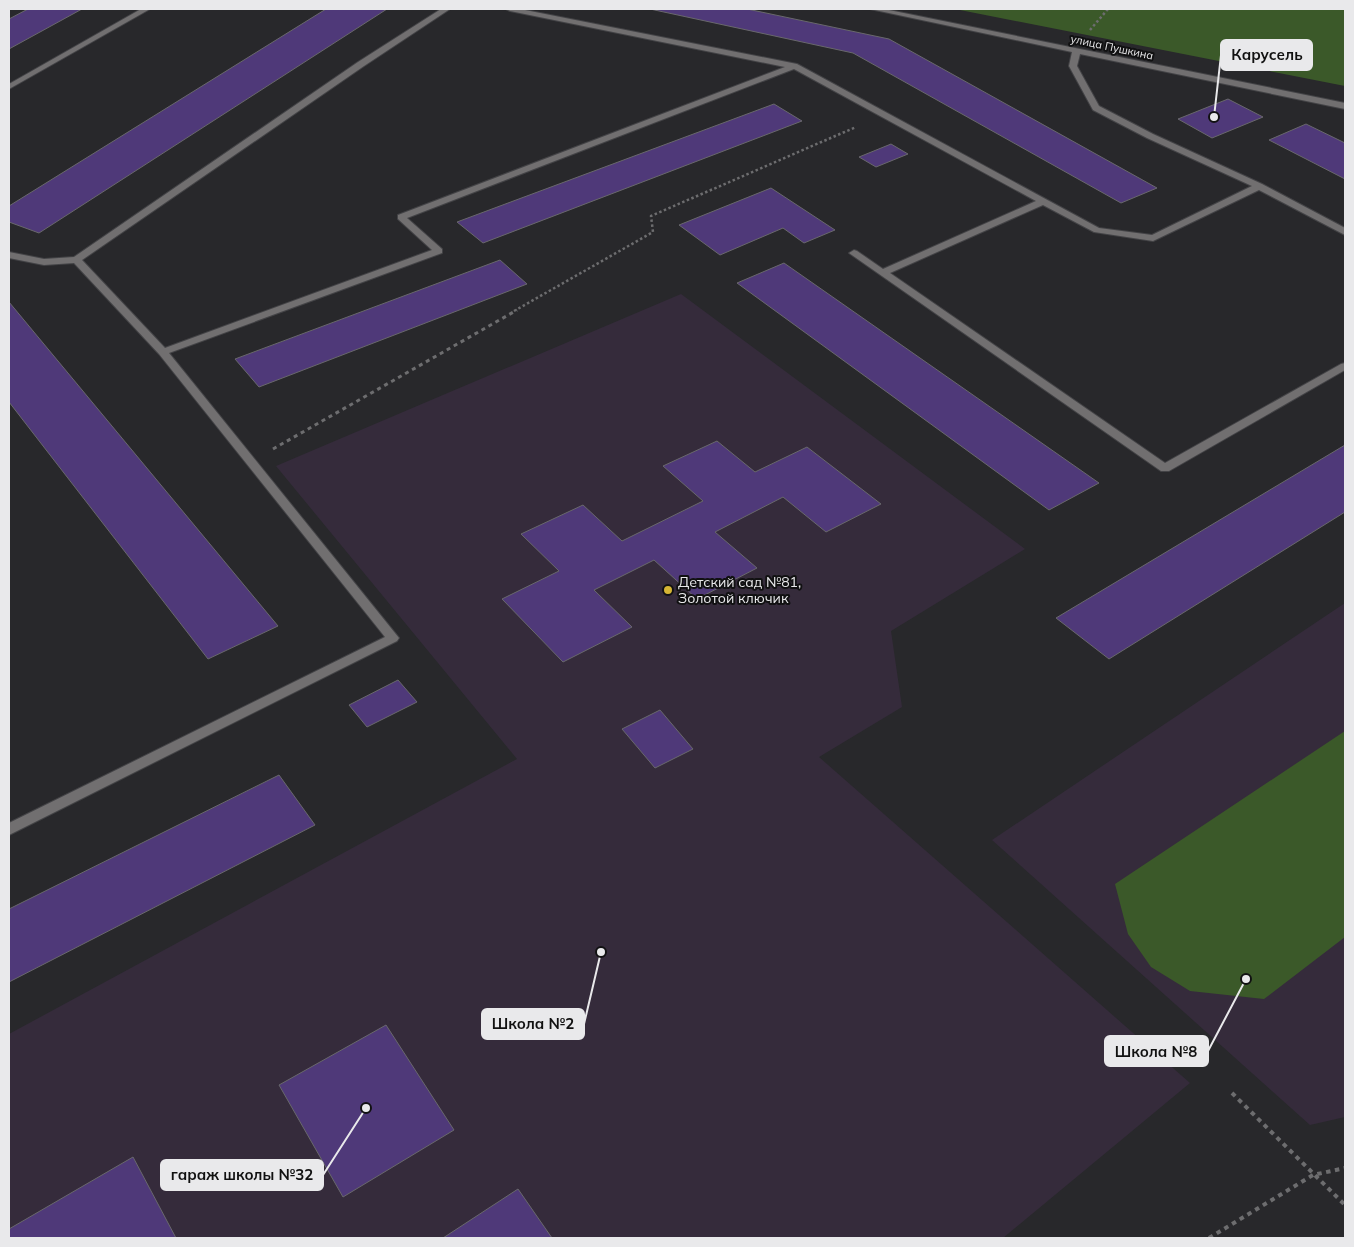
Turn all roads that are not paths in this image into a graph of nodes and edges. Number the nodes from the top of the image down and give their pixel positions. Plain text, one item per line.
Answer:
1 (146, 9) edge
2 (446, 9) edge
3 (510, 9) edge
4 (874, 9) edge
5 (1076, 51) junction
6 (794, 66) junction
7 (9, 87) edge
8 (1345, 106) edge
9 (1259, 186) junction
10 (1044, 201) junction
11 (1345, 232) edge
12 (854, 254) dead end
13 (9, 255) edge
14 (76, 260) junction
15 (882, 273) junction
16 (163, 352) junction
17 (1345, 366) edge
18 (9, 829) edge

1 - 7 street
2 - 14 street
3 - 6 street
4 - 5 street, улица Пушкина
5 - 8 street, улица Пушкина
5 - 9 street
6 - 10 street
6 - 16 street
9 - 10 street
9 - 11 street
10 - 15 street
12 - 15 street
13 - 14 street
14 - 16 street
15 - 17 street
16 - 18 street

